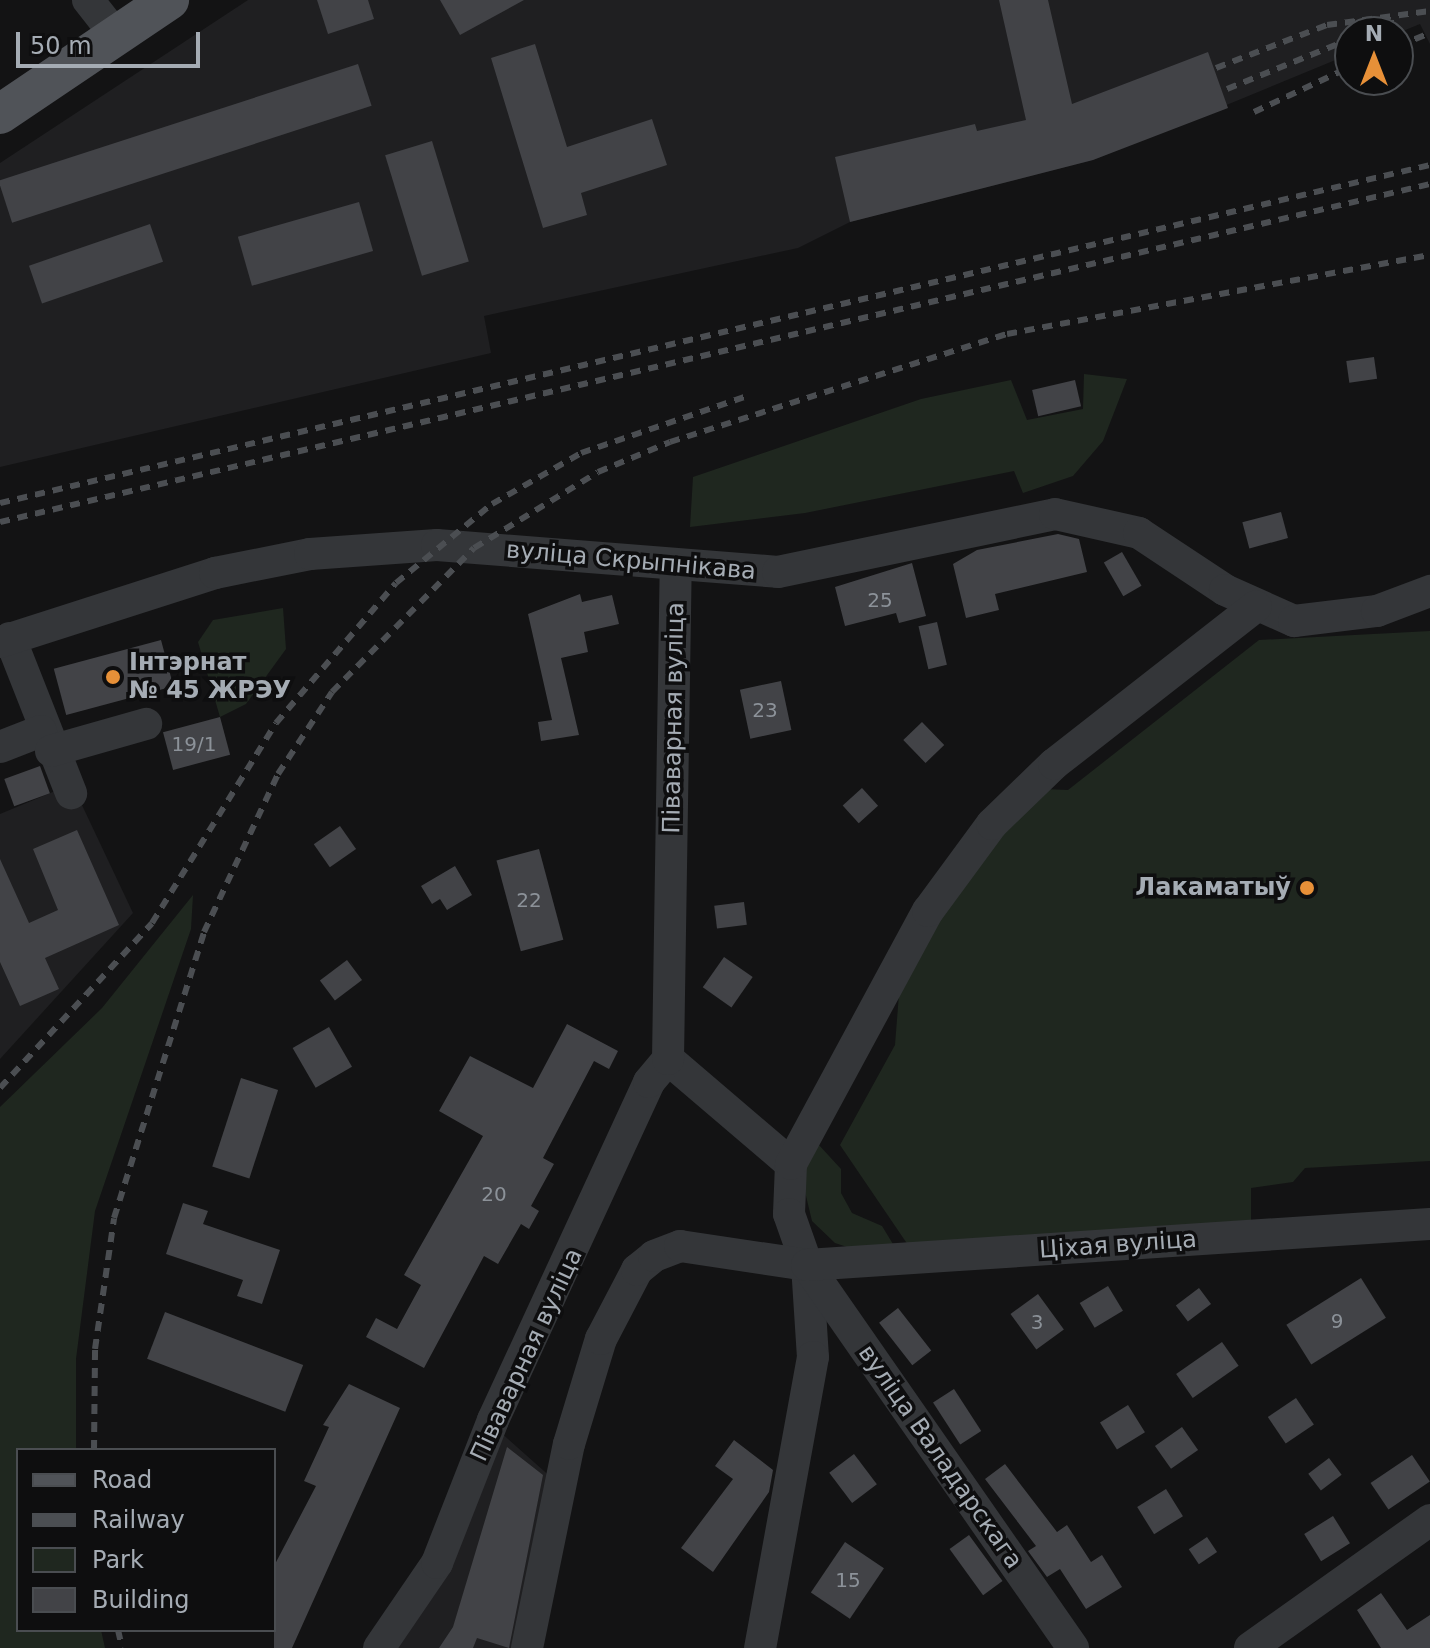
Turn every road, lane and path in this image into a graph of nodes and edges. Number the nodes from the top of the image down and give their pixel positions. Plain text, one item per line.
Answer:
1 (88, 0) edge
2 (169, 0) edge
3 (117, 37) junction
4 (0, 114) edge
5 (676, 569) junction
6 (1430, 591) edge
7 (1256, 606) junction
8 (5, 640) edge
9 (146, 724) dead end
10 (46, 741) junction
11 (0, 747) edge
12 (71, 793) dead end
13 (668, 1059) junction
14 (791, 1164) junction
15 (1430, 1224) edge
16 (807, 1265) junction
17 (1430, 1520) edge
18 (379, 1648) edge
19 (527, 1648) edge
20 (760, 1648) edge
21 (1073, 1648) edge
22 (1250, 1648) edge

1 - 3 street
2 - 3 main road
3 - 4 main road
5 - 7 street, вуліца Скрыпнікава
5 - 8 street, вуліца Скрыпнікава
5 - 13 street, Піваварная вуліца
6 - 7 street, вуліца Скрыпнікава
7 - 14 street
8 - 10 street
9 - 10 street
10 - 11 street
10 - 12 street
13 - 14 street
13 - 18 street, Піваварная вуліца
14 - 16 street
15 - 16 street, Ціхая вуліца
16 - 19 street, Ціхая вуліца
16 - 20 street
16 - 21 street, вуліца Валадарскага
17 - 22 street

